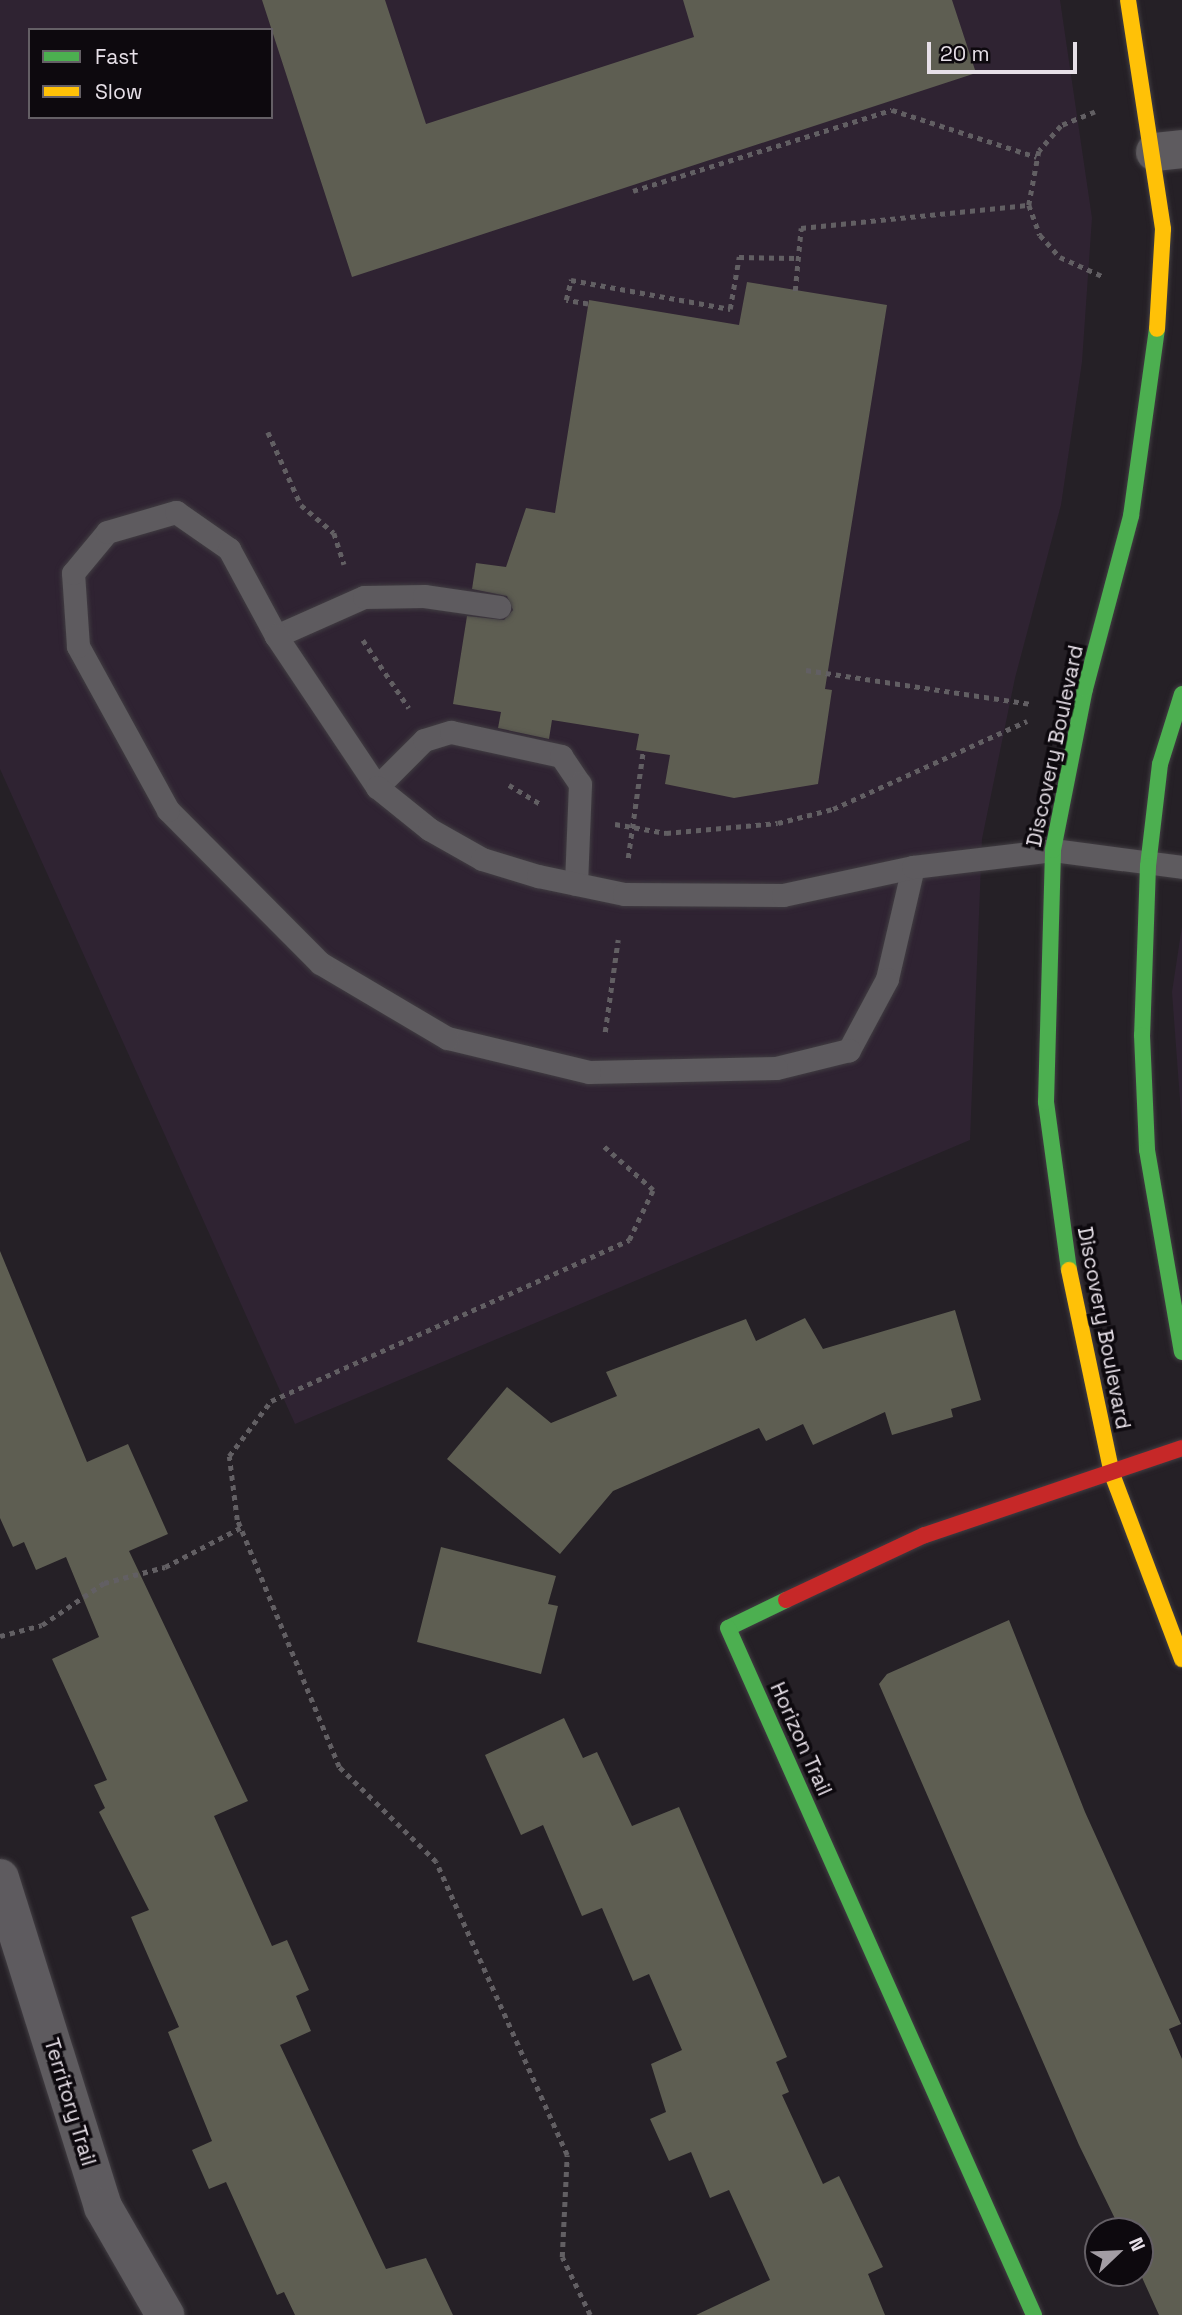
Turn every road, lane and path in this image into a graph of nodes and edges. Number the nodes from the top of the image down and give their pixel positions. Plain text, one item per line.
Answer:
1 (1128, 0) edge
2 (1096, 112) dead end
3 (1169, 151) edge
4 (1037, 157) junction
5 (633, 191) dead end
6 (1029, 205) junction
7 (1172, 230) edge
8 (798, 258) junction
9 (1104, 277) dead end
10 (795, 291) dead end
11 (588, 304) dead end
12 (268, 432) dead end
13 (345, 569) dead end
14 (499, 607) dead end
15 (276, 636) junction
16 (361, 636) dead end
17 (806, 670) dead end
18 (1182, 694) edge
19 (1031, 704) dead end
20 (417, 717) dead end
21 (1027, 721) dead end
22 (643, 751) dead end
23 (377, 787) junction
24 (601, 821) dead end
25 (632, 827) junction
26 (1054, 850) junction
27 (627, 862) dead end
28 (1148, 866) junction
29 (913, 867) junction
30 (1182, 867) edge
31 (576, 884) junction
32 (618, 940) dead end
33 (605, 1032) dead end
34 (602, 1145) dead end
35 (1182, 1352) edge
36 (1182, 1448) edge
37 (1112, 1474) junction
38 (240, 1528) junction
39 (0, 1636) edge
40 (1182, 1659) edge
41 (0, 1878) edge
42 (165, 2315) edge
43 (590, 2315) edge
44 (1034, 2315) edge

1 - 3 street, Discovery Boulevard
2 - 4 path
3 - 7 street, Discovery Boulevard
4 - 5 path
4 - 6 path
6 - 8 path
6 - 9 path
7 - 26 street, Discovery Boulevard
8 - 10 path
8 - 11 path
12 - 13 path
14 - 15 lane
15 - 23 lane
15 - 29 lane
16 - 20 path
17 - 19 path
18 - 28 street
21 - 25 path
22 - 25 path
23 - 31 lane
23 - 31 lane
24 - 25 path
25 - 27 path
26 - 28 lane
26 - 29 lane
26 - 37 street, Discovery Boulevard
28 - 30 lane
28 - 35 street
29 - 31 lane
32 - 33 path
34 - 38 path
36 - 37 street, Horizon Trail
37 - 40 street, Discovery Boulevard
37 - 44 street, Horizon Trail
38 - 39 path
38 - 43 path
41 - 42 street, Territory Trail

